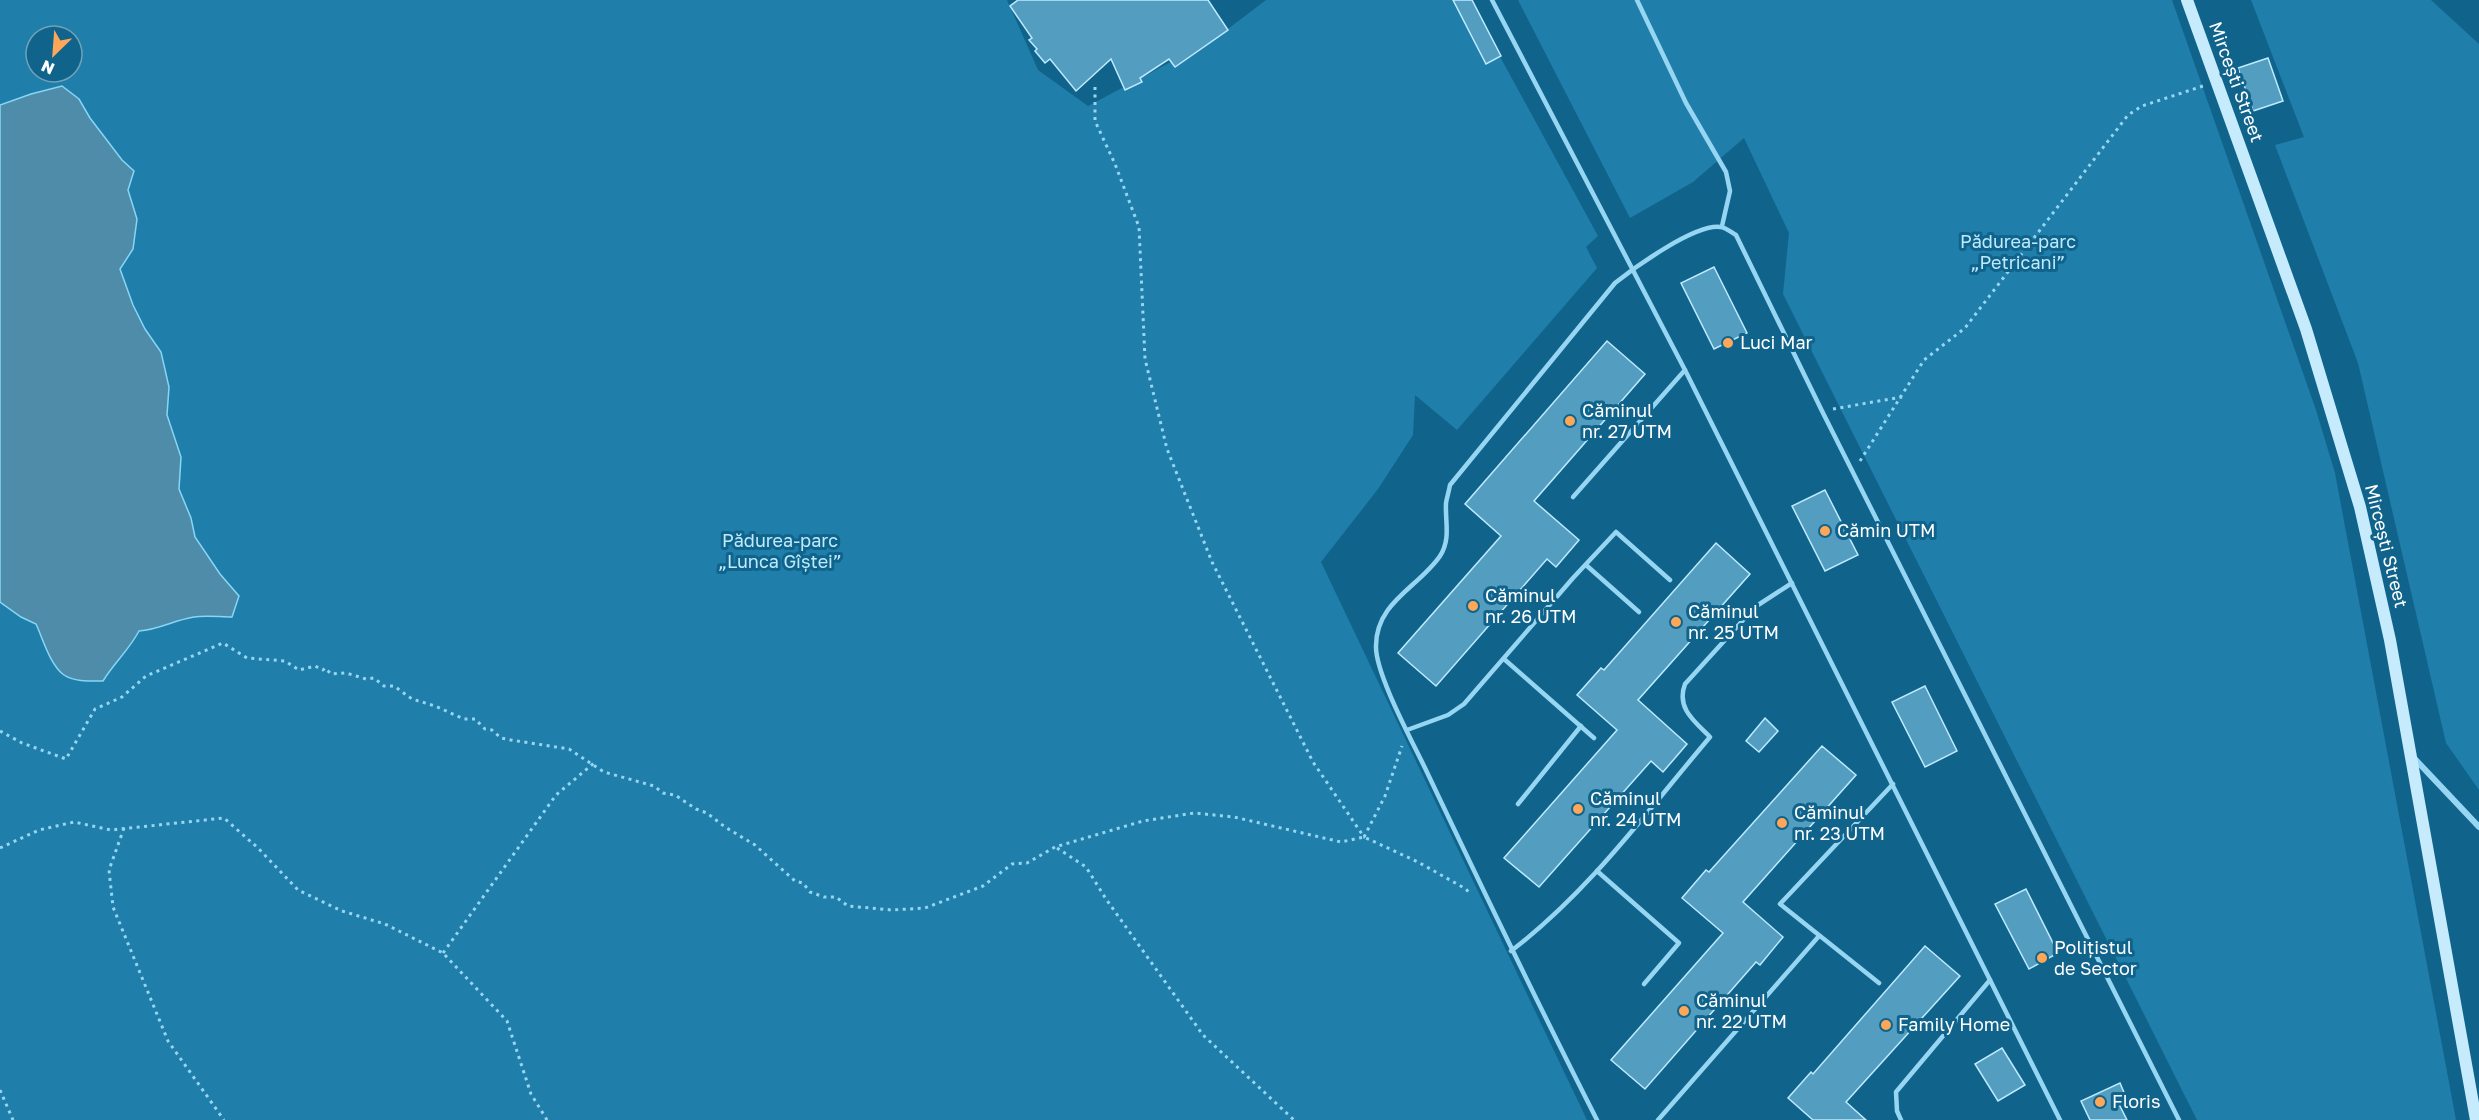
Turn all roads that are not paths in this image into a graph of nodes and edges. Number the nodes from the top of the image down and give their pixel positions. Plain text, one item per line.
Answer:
1 (1492, 0) edge
2 (1636, 0) edge
3 (2187, 0) edge
4 (1722, 226) junction
5 (1634, 268) junction
6 (1685, 370) junction
7 (1573, 497) dead end
8 (1586, 565) junction
9 (1670, 580) dead end
10 (1792, 583) junction
11 (1639, 612) dead end
12 (1504, 659) junction
13 (1581, 726) junction
14 (1407, 730) junction
15 (1594, 738) dead end
16 (2411, 754) junction
17 (1893, 784) junction
18 (1518, 804) dead end
19 (2479, 827) edge
20 (1597, 871) junction
21 (1819, 936) junction
22 (1511, 951) junction
23 (1990, 980) junction
24 (1879, 983) dead end
25 (1644, 984) dead end
26 (1597, 1120) edge
27 (1658, 1120) edge
28 (1901, 1120) edge
29 (2060, 1120) edge
30 (2179, 1120) edge
31 (2476, 1120) edge

1 - 5 lane
2 - 4 lane
3 - 16 main road, Mircești Street
4 - 5 lane
4 - 30 lane
5 - 6 lane
5 - 14 lane
6 - 7 lane
6 - 10 lane
8 - 9 lane
8 - 11 lane
8 - 12 lane
10 - 17 lane
10 - 20 lane
12 - 13 lane
12 - 14 lane
13 - 15 lane
13 - 18 lane
14 - 22 lane
16 - 19 street
16 - 31 main road, Mircești Street
17 - 21 lane
17 - 23 lane
20 - 22 lane
20 - 25 lane
21 - 24 lane
21 - 27 lane
22 - 26 lane
23 - 28 lane
23 - 29 lane

